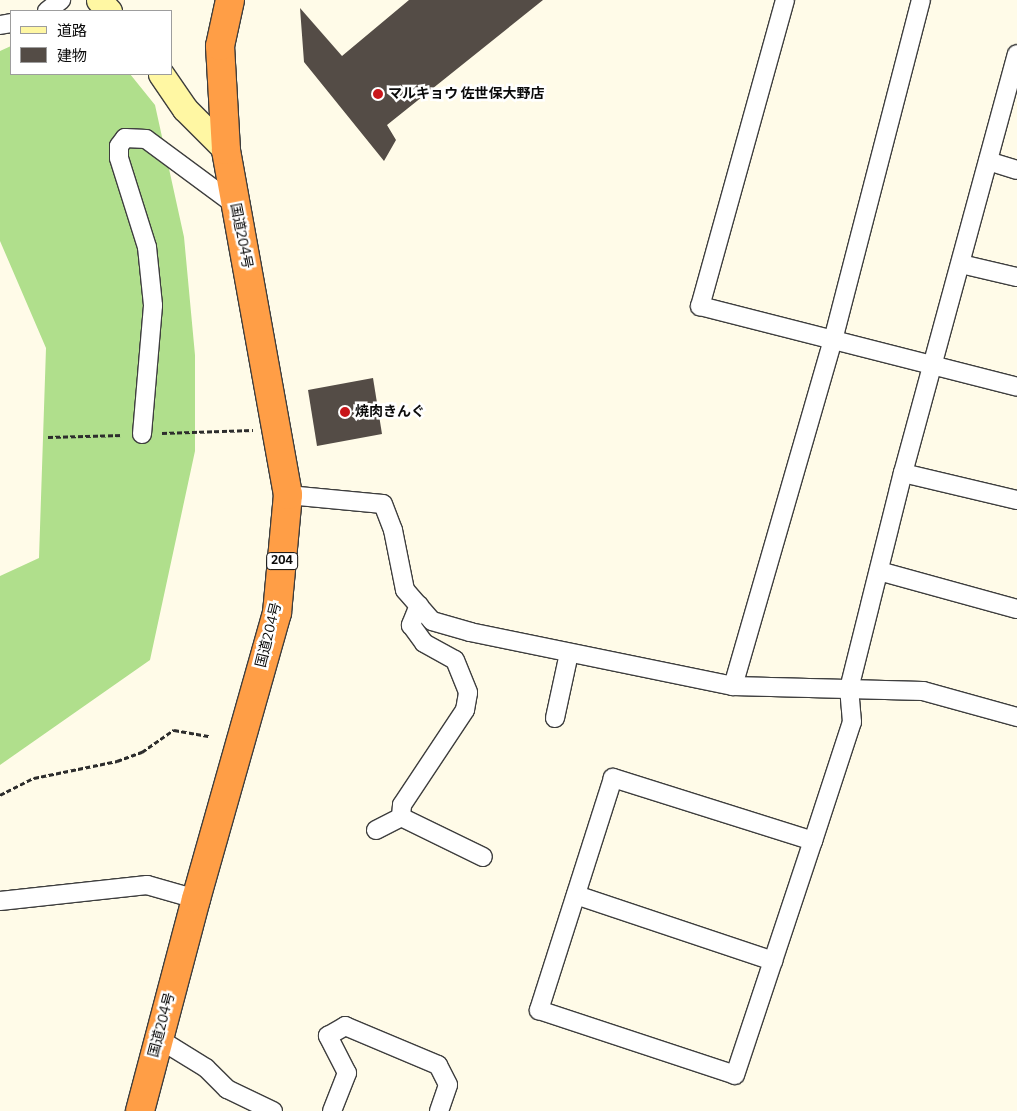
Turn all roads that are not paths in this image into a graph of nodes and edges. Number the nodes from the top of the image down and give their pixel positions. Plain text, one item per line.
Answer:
1 (61, 0) edge
2 (99, 0) edge
3 (230, 0) edge
4 (786, 0) edge
5 (921, 0) edge
6 (48, 10) edge
7 (108, 10) edge
8 (1017, 54) edge
9 (161, 75) edge
10 (226, 150) junction
11 (988, 161) junction
12 (1017, 170) edge
13 (234, 204) junction
14 (961, 264) junction
15 (1017, 277) edge
16 (833, 340) junction
17 (930, 365) junction
18 (1017, 387) edge
19 (142, 434) road end
20 (903, 473) junction
21 (288, 495) junction
22 (1017, 500) edge
23 (879, 572) junction
24 (419, 605) junction
25 (1017, 609) edge
26 (569, 653) junction
27 (733, 686) junction
28 (849, 690) junction
29 (1017, 717) edge
30 (555, 718) dead end
31 (401, 817) junction
32 (376, 830) dead end
33 (812, 841) junction
34 (483, 856) dead end
35 (576, 895) junction
36 (196, 898) junction
37 (0, 902) edge
38 (773, 961) junction
39 (159, 1039) junction
40 (140, 1111) edge
41 (273, 1111) edge
42 (332, 1111) edge
43 (439, 1111) edge

1 - 6 street
2 - 7 street
3 - 10 highway, 国道204号 / 204
4 - 16 street
5 - 16 street
8 - 11 street
9 - 10 street
10 - 13 highway, 国道204号 / 204
11 - 12 street
11 - 14 street
13 - 19 street
13 - 21 highway, 国道204号 / 204
14 - 15 street
14 - 17 street
16 - 17 street
16 - 27 street
17 - 18 street
17 - 20 street
20 - 22 street
20 - 23 street
21 - 24 street
21 - 36 highway, 国道204号 / 204
23 - 25 street
23 - 28 street
24 - 26 street
24 - 31 street
26 - 27 street
26 - 30 street
27 - 28 street
28 - 29 street
28 - 33 street
31 - 32 street
31 - 34 street
33 - 35 street
33 - 38 street
35 - 38 street
35 - 38 street
36 - 37 street
36 - 39 highway, 国道204号 / 204
39 - 40 highway, 国道204号 / 204
39 - 41 street
42 - 43 street

